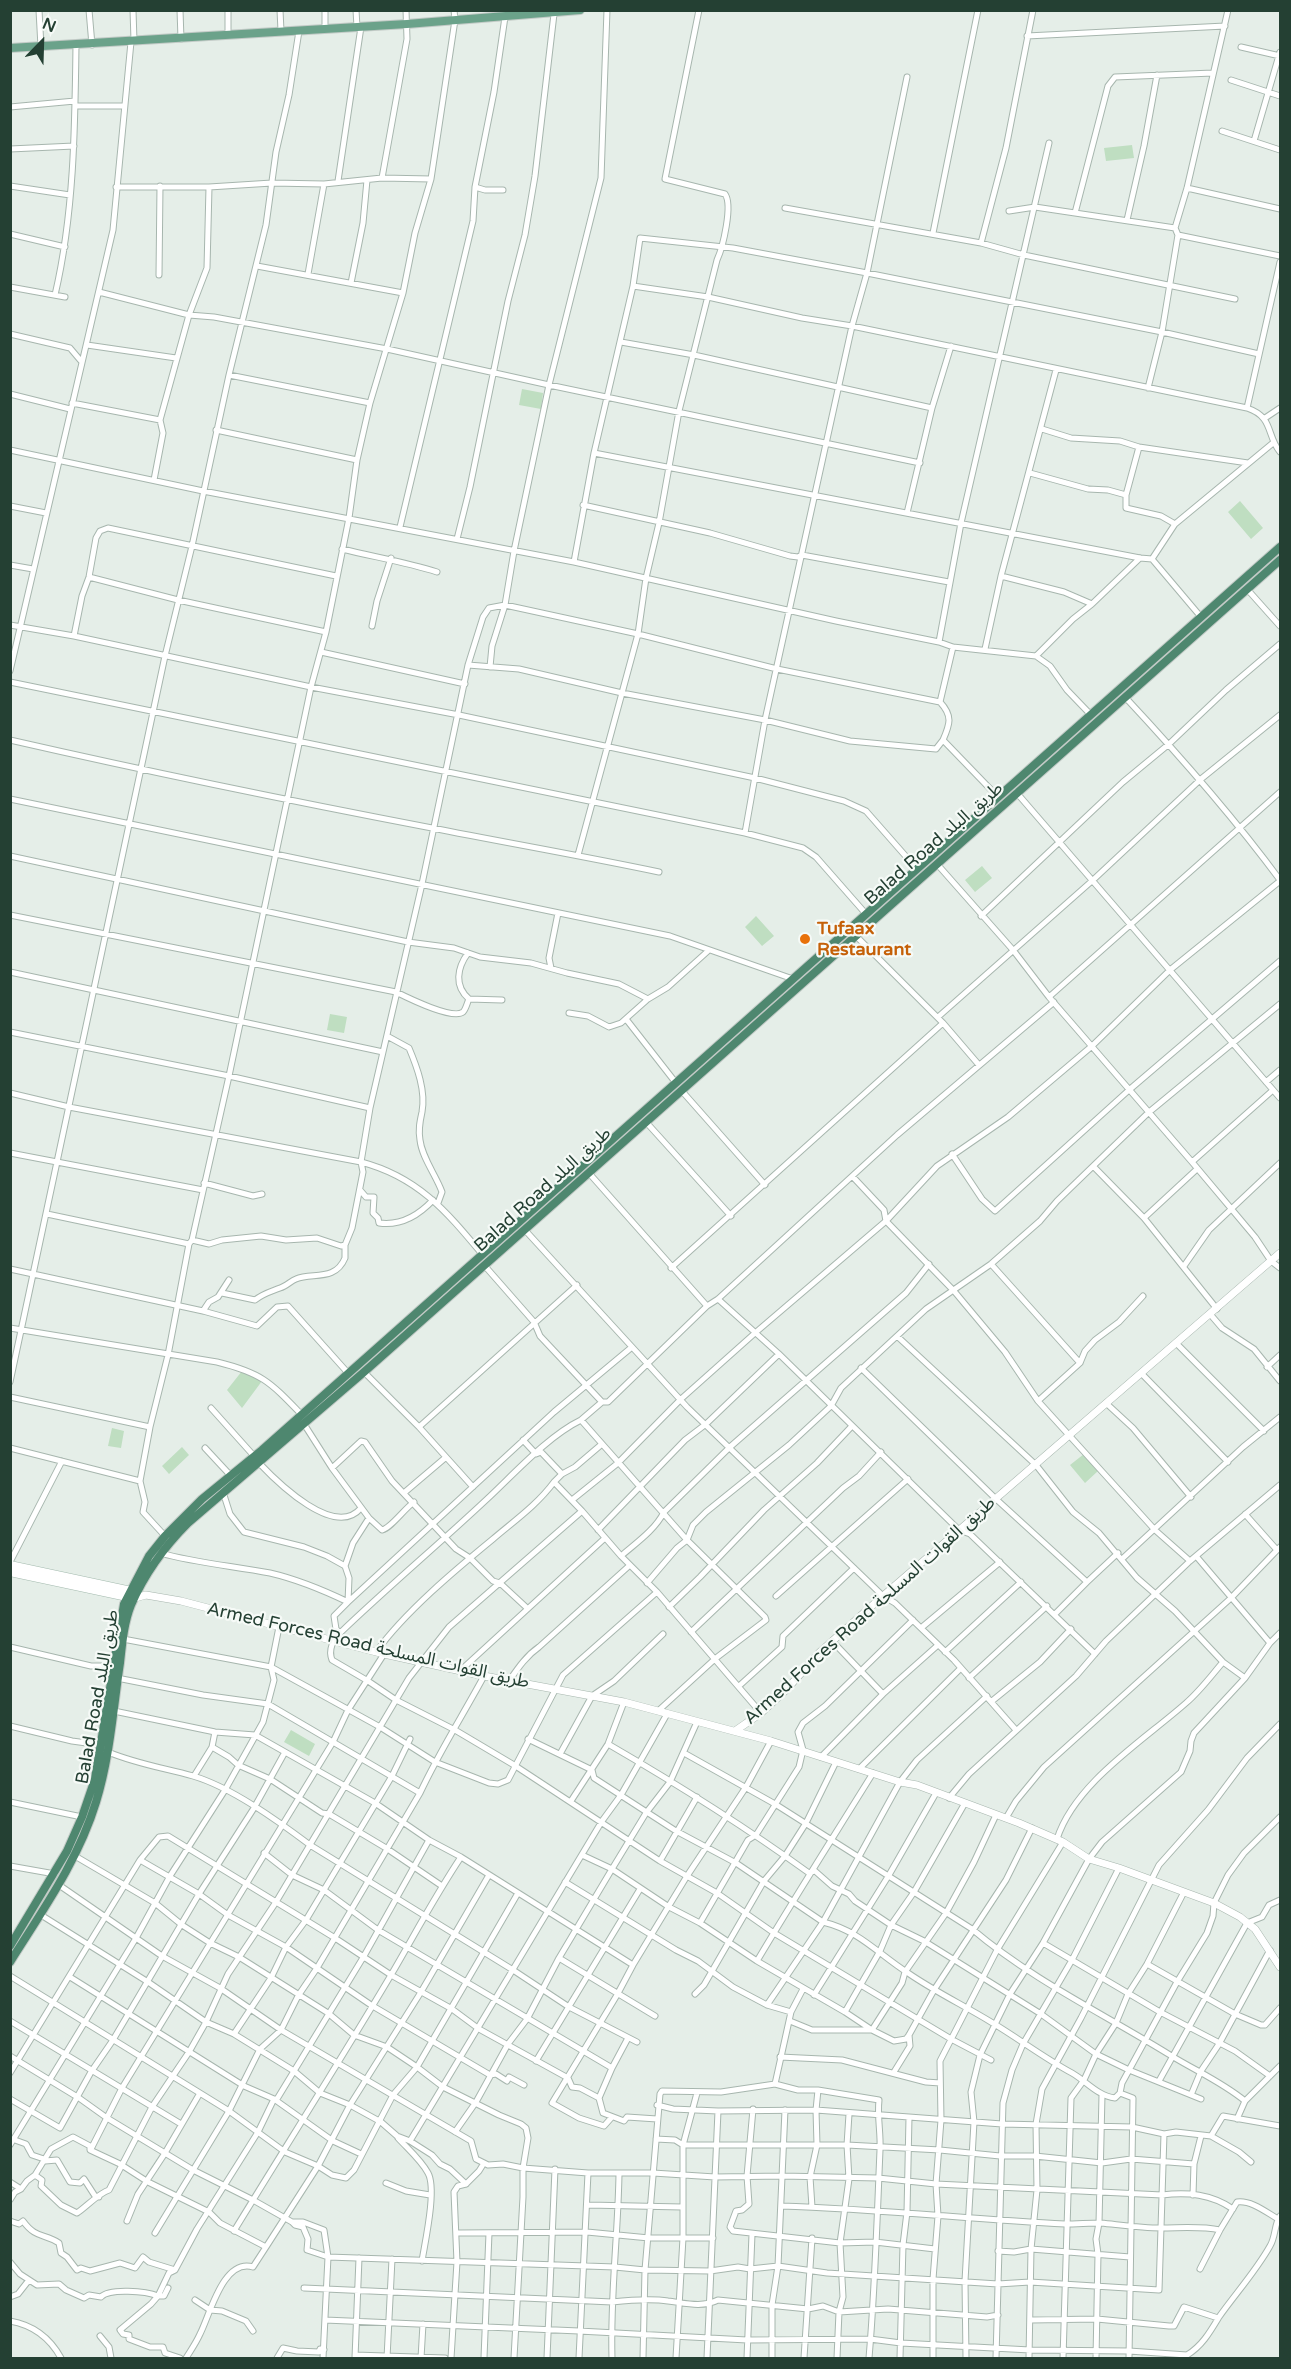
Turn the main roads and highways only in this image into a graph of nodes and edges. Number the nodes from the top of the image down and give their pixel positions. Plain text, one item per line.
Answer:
1 (580, 10) edge
2 (543, 12) edge
3 (454, 15) edge
4 (499, 15) edge
5 (10, 48) edge
6 (1281, 547) edge
7 (1281, 560) edge
8 (1013, 790) junction
9 (678, 1086) junction
10 (256, 1460) junction
11 (10, 1563) edge
12 (10, 1572) edge
13 (135, 1595) junction
14 (105, 1748) junction
15 (14, 1934) edge
16 (10, 1946) edge
17 (10, 1962) edge

1 - 2 main road
2 - 4 main road
3 - 4 main road
3 - 5 main road
6 - 8 highway, Balad Road طريق البلد
7 - 8 highway, Balad Road طريق البلد
8 - 9 highway, Balad Road طريق البلد
8 - 9 highway, Balad Road طريق البلد
9 - 10 highway, Balad Road طريق البلد
9 - 10 highway, Balad Road طريق البلد
10 - 13 highway, Balad Road طريق البلد
10 - 13 highway, Balad Road طريق البلد
11 - 13 main road
12 - 13 main road
13 - 14 highway, Balad Road طريق البلد
13 - 14 highway, Balad Road طريق البلد
14 - 15 highway, Balad Road طريق البلد
14 - 17 highway, Balad Road طريق البلد
15 - 16 highway, Balad Road طريق البلد

